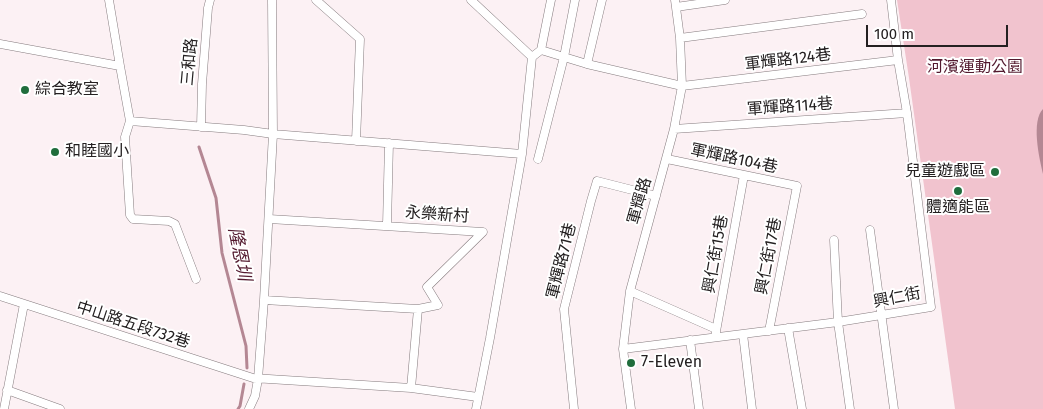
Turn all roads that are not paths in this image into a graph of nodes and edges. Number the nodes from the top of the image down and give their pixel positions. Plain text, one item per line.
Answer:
1 (109, 0) edge
2 (210, 0) edge
3 (272, 0) edge
4 (316, 0) edge
5 (471, 0) edge
6 (551, 0) edge
7 (575, 0) edge
8 (602, 0) edge
9 (724, 0) edge
10 (891, 0) edge
11 (675, 4) edge
12 (862, 14) dead end
13 (680, 38) junction
14 (0, 44) edge
15 (541, 50) junction
16 (532, 57) junction
17 (564, 57) junction
18 (898, 60) junction
19 (587, 64) junction
20 (120, 66) junction
21 (682, 86) junction
22 (907, 113) junction
23 (130, 121) junction
24 (201, 127) junction
25 (674, 129) junction
26 (273, 134) junction
27 (356, 141) junction
28 (389, 143) junction
29 (522, 154) junction
30 (538, 159) dead end
31 (667, 159) junction
32 (744, 175) junction
33 (796, 186) joint
34 (656, 196) junction
35 (268, 219) junction
36 (387, 225) junction
37 (870, 230) dead end
38 (834, 240) dead end
39 (196, 279) dead end
40 (630, 291) junction
41 (0, 296) edge
42 (264, 300) junction
43 (24, 304) junction
44 (418, 309) junction
45 (881, 316) junction
46 (838, 322) junction
47 (788, 328) junction
48 (769, 331) junction
49 (715, 333) junction
50 (743, 334) junction
51 (690, 340) junction
52 (623, 349) junction
53 (258, 379) junction
54 (411, 388) junction
55 (7, 390) junction
56 (478, 397) junction
57 (4, 409) edge
58 (60, 409) edge
59 (249, 409) edge
60 (476, 409) edge
61 (574, 409) edge
62 (631, 409) edge
63 (699, 409) edge
64 (752, 409) edge
65 (802, 409) edge
66 (850, 409) edge
67 (894, 409) edge

1 - 20 street
2 - 24 street, 三和路
3 - 26 street
4 - 27 street
5 - 16 street
6 - 15 street
7 - 17 street
8 - 19 street
9 - 11 street
10 - 18 street, 興仁街
11 - 13 street, 軍輝路
12 - 13 street
13 - 21 street, 軍輝路
14 - 20 street
15 - 16 street
15 - 17 street, 軍輝路124巷
16 - 29 street
17 - 19 street, 軍輝路124巷
17 - 30 street
18 - 21 street, 軍輝路124巷
18 - 22 street, 興仁街
19 - 21 street, 軍輝路124巷
20 - 23 street
21 - 25 street, 軍輝路
22 - 25 street, 軍輝路114巷
22 - 45 street, 興仁街
23 - 24 street
23 - 39 street
24 - 26 street
25 - 31 street, 軍輝路
26 - 27 street
26 - 35 street
27 - 28 street
28 - 29 street
28 - 36 street
29 - 56 street
31 - 32 street, 軍輝路104巷
31 - 34 street, 軍輝路
32 - 33 street, 軍輝路104巷
32 - 49 street, 興仁街15巷
33 - 48 street, 興仁街17巷
34 - 40 street, 軍輝路
34 - 61 street, 軍輝路71巷
35 - 36 street, 永樂新村
35 - 42 street
36 - 44 street, 永樂新村
37 - 45 street
38 - 46 street
40 - 49 street
40 - 52 street, 軍輝路
41 - 43 street, 中山路五段732巷
42 - 44 street, 永樂新村
42 - 53 street
43 - 53 street, 中山路五段732巷
43 - 55 street
44 - 54 street
45 - 46 street, 興仁街
45 - 67 street
46 - 47 street, 興仁街
46 - 66 street
47 - 48 street, 興仁街
47 - 65 street
48 - 50 street, 興仁街
49 - 50 street, 興仁街
49 - 51 street, 興仁街
50 - 64 street
51 - 52 street, 興仁街
51 - 63 street
52 - 62 street, 軍輝路
53 - 54 street
53 - 59 street
54 - 56 street
55 - 57 street
55 - 58 street
56 - 60 street

